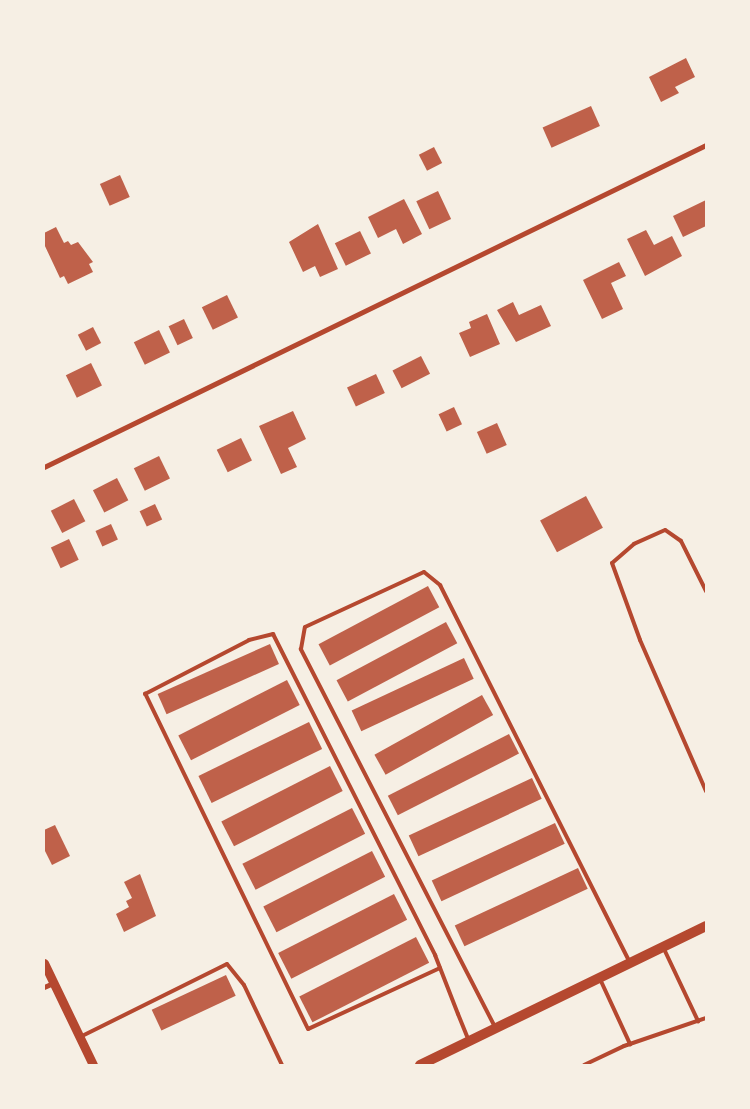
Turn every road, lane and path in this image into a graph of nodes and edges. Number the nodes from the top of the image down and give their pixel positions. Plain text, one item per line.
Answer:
1 (706, 145) edge
2 (44, 467) edge
3 (706, 591) edge
4 (706, 791) edge
5 (706, 926) edge
6 (663, 946) junction
7 (630, 962) junction
8 (44, 964) edge
9 (440, 968) junction
10 (599, 977) junction
11 (53, 982) junction
12 (44, 987) edge
13 (706, 1018) edge
14 (698, 1021) junction
15 (496, 1028) junction
16 (79, 1037) junction
17 (469, 1042) junction
18 (630, 1044) junction
19 (93, 1065) edge
20 (282, 1065) edge
21 (420, 1065) edge
22 (584, 1065) edge

1 - 2 street
3 - 4 lane
5 - 6 main road
6 - 7 main road
6 - 14 lane
7 - 10 main road
7 - 15 lane
8 - 11 street
9 - 9 lane
9 - 17 lane
10 - 15 main road
10 - 18 lane
11 - 12 street
11 - 16 street
13 - 14 lane
14 - 18 lane
15 - 17 main road
16 - 19 street
16 - 20 lane
17 - 21 main road
18 - 22 lane

